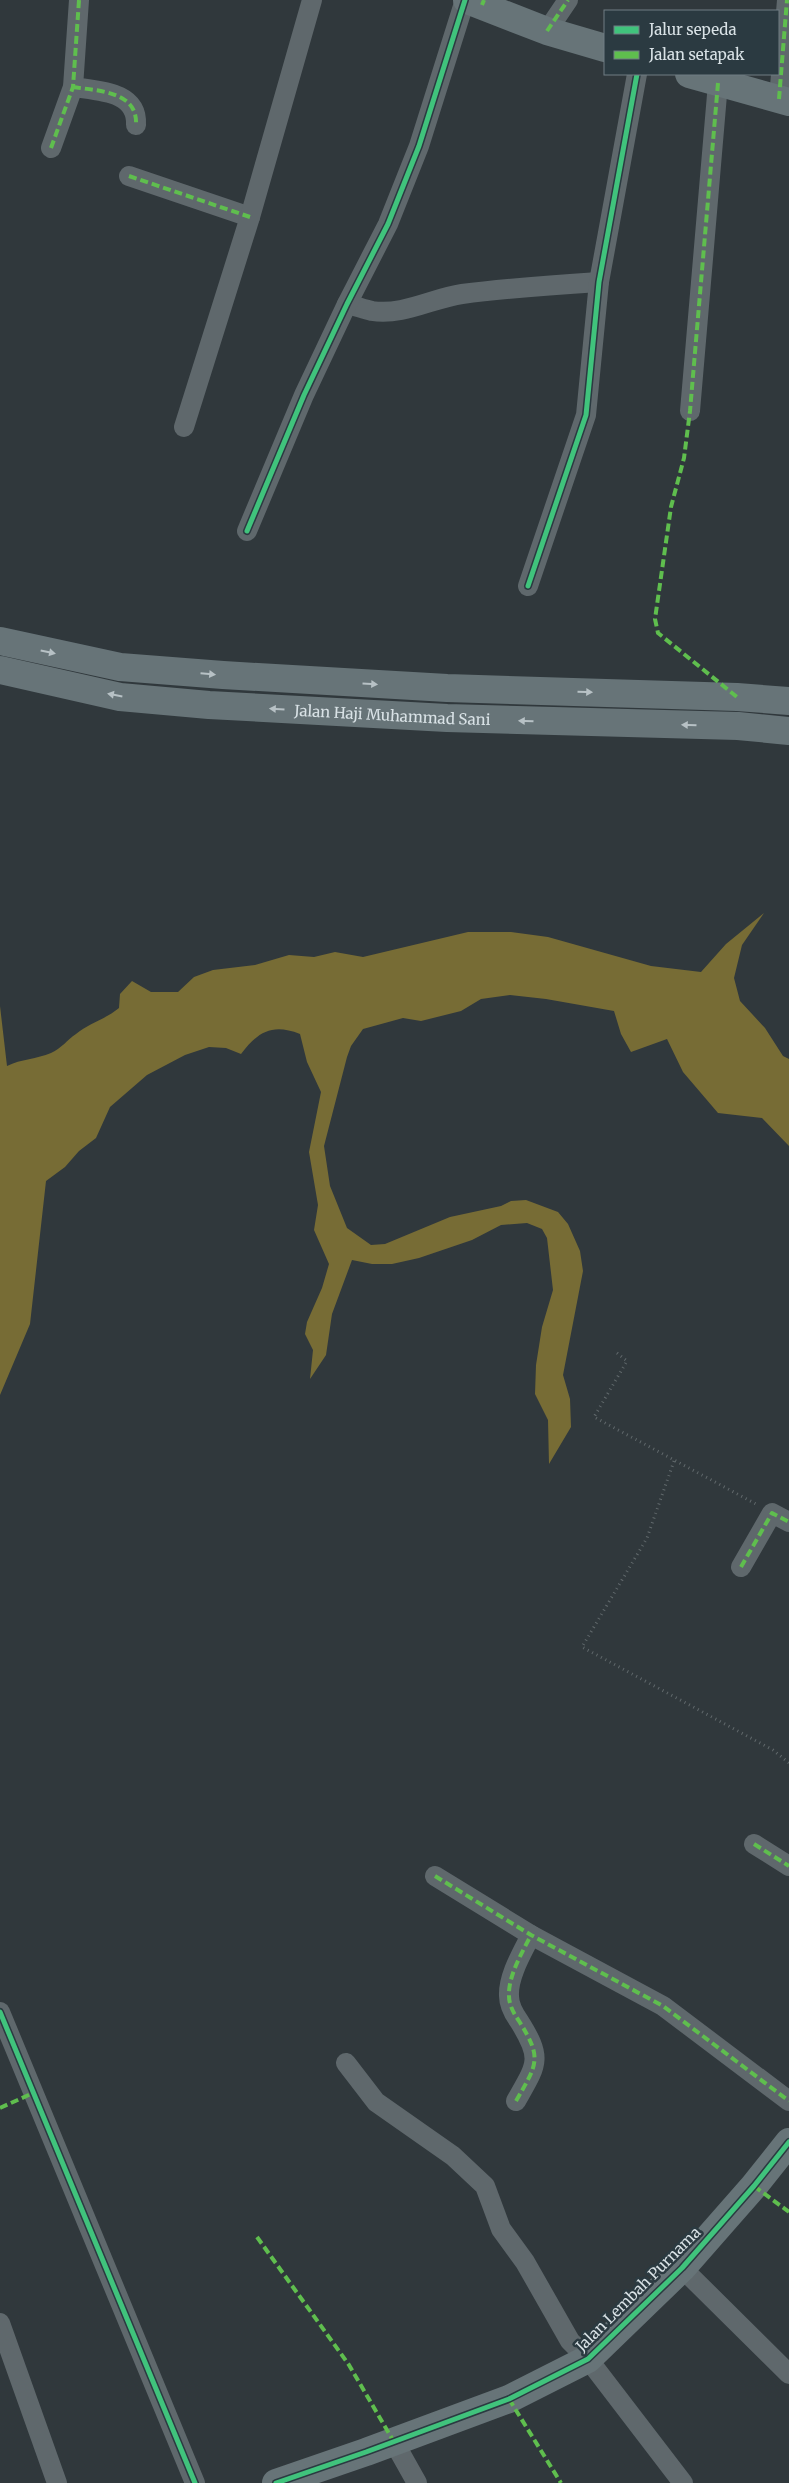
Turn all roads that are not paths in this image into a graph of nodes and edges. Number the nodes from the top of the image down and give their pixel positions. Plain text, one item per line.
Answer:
1 (80, 0) edge
2 (312, 0) edge
3 (568, 0) edge
4 (787, 0) edge
5 (475, 1) edge
6 (547, 31) junction
7 (604, 48) edge
8 (637, 75) edge
9 (692, 75) edge
10 (718, 83) junction
11 (74, 87) junction
12 (784, 100) edge
13 (136, 125) dead end
14 (51, 148) dead end
15 (130, 176) dead end
16 (250, 217) junction
17 (599, 282) junction
18 (346, 304) junction
19 (690, 411) dead end
20 (184, 427) dead end
21 (247, 531) dead end
22 (528, 586) dead end
23 (0, 641) edge
24 (0, 670) edge
25 (737, 697) junction
26 (789, 701) edge
27 (738, 726) junction
28 (789, 731) edge
29 (780, 1518) edge
30 (741, 1567) dead end
31 (754, 1844) dead end
32 (789, 1866) edge
33 (434, 1876) dead end
34 (531, 1935) junction
35 (0, 2012) edge
36 (346, 2063) dead end
37 (516, 2101) dead end
38 (789, 2101) edge
39 (789, 2142) edge
40 (682, 2268) junction
41 (0, 2323) edge
42 (588, 2359) junction
43 (789, 2374) edge
44 (394, 2442) junction
45 (57, 2483) edge
46 (195, 2483) edge
47 (276, 2483) edge
48 (417, 2483) edge
49 (683, 2483) edge

1 - 11 street
2 - 16 street
3 - 6 street
4 - 12 street
5 - 6 main road
5 - 18 street
6 - 7 main road
8 - 17 street
9 - 10 main road
10 - 12 main road
10 - 19 street
11 - 13 street
11 - 14 street
15 - 16 street
16 - 20 street
17 - 18 street
17 - 22 street
18 - 21 street
23 -> 25 main road, Jalan Haji Muhammad Sani
27 -> 24 main road, Jalan Haji Muhammad Sani
25 - 26 main road, Jalan Haji Muhammad Sani
25 - 27 main road
27 - 28 main road, Jalan Haji Muhammad Sani
29 - 30 street
31 - 32 street
33 - 34 street
34 - 37 street
34 - 38 street
35 - 46 street
36 - 42 street
39 - 40 main road, Jalan Lembah Purnama
40 - 42 main road, Jalan Lembah Purnama
40 - 43 street
41 - 45 street
42 - 44 main road, Jalan Lembah Purnama
42 - 49 street
44 - 47 main road, Jalan Lembah Purnama
44 - 48 street

